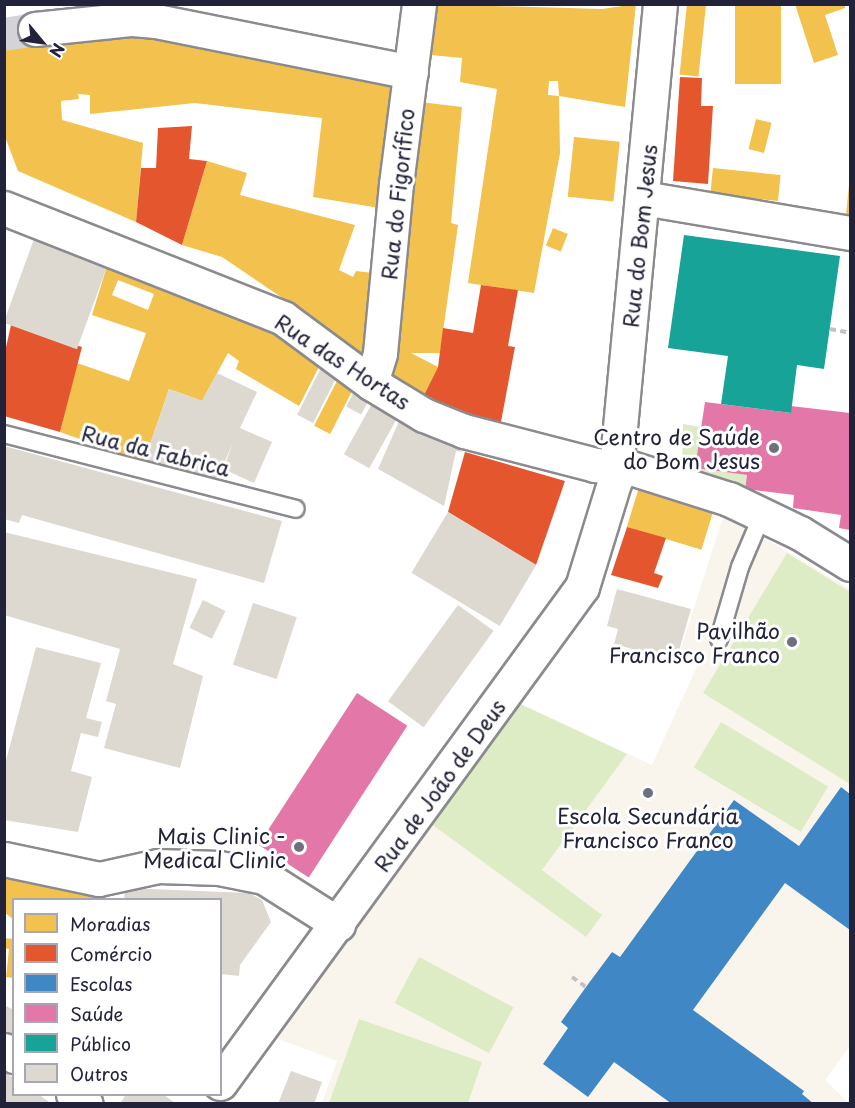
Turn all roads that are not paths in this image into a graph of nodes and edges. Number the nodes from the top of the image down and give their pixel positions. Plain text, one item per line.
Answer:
1 (419, 4) edge
2 (660, 4) edge
3 (35, 29) tunnel mouth
4 (411, 72) junction
5 (643, 198) junction
6 (4, 208) edge
7 (4, 227) edge
8 (4, 233) edge
9 (850, 233) edge
10 (371, 384) junction
11 (4, 434) edge
12 (616, 467) junction
13 (296, 509) dead end
14 (763, 513) junction
15 (850, 564) edge
16 (719, 639) dead end
17 (4, 859) edge
18 (338, 924) junction
19 (222, 1080) edge

1 - 4 street, Rua do Figorífico
2 - 5 street, Rua do Bom Jesus
3 - 4 street
4 - 10 street, Rua do Figorífico
5 - 9 street
5 - 12 street, Rua do Bom Jesus
6 - 10 street, Rua das Hortas
7 - 8 street
10 - 12 street, Rua das Hortas
11 - 13 lane, Rua da Fabrica
12 - 14 street, Rua das Hortas
12 - 18 street, Rua de João de Deus
14 - 15 street, Rua das Hortas
14 - 16 lane
17 - 18 street
18 - 19 street, Rua de João de Deus

